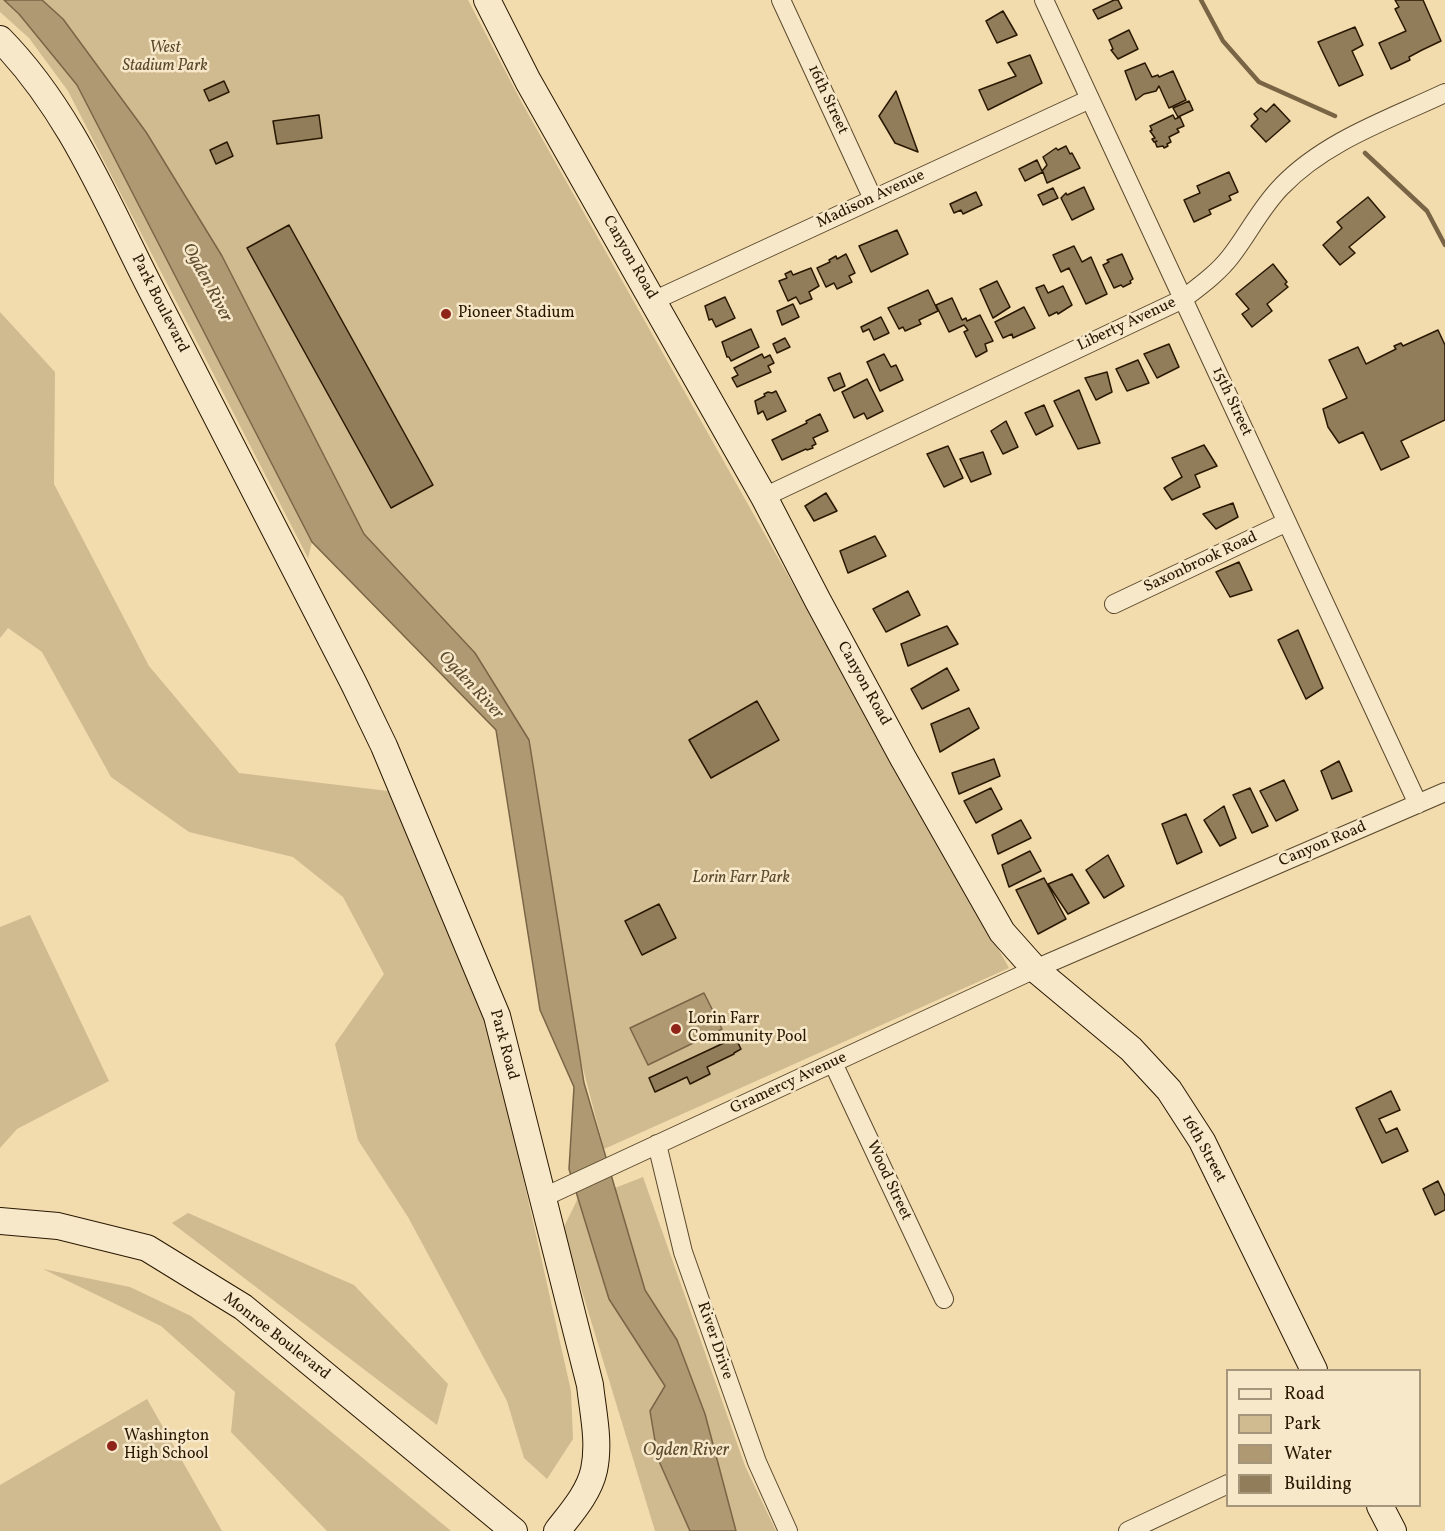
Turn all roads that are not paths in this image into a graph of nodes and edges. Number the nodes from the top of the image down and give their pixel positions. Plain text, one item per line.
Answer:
1 (487, 0) edge
2 (781, 0) edge
3 (1044, 0) edge
4 (0, 39) edge
5 (1445, 93) edge
6 (1090, 99) junction
7 (873, 199) junction
8 (1183, 299) junction
9 (653, 301) junction
10 (764, 497) junction
11 (1287, 522) junction
12 (301, 580) joint
13 (1114, 604) dead end
14 (1445, 792) edge
15 (1418, 804) junction
16 (1035, 969) junction
17 (833, 1063) junction
18 (657, 1144) junction
19 (542, 1198) junction
20 (0, 1221) edge
21 (944, 1299) dead end
22 (1313, 1369) edge
23 (1226, 1484) edge
24 (1381, 1507) edge
25 (514, 1531) edge
26 (557, 1531) edge
27 (788, 1531) edge
28 (1128, 1531) edge
29 (1393, 1531) edge

1 - 9 street, Canyon Road
2 - 7 street, 16th Street
3 - 6 street, 15th Street
4 - 12 street, Park Boulevard
5 - 8 street, Liberty Avenue
6 - 7 street, Madison Avenue
6 - 8 street, 15th Street
7 - 9 street, Madison Avenue
8 - 10 street, Liberty Avenue
8 - 11 street, 15th Street
9 - 10 street, Canyon Road
10 - 16 street, Canyon Road
11 - 13 street, Saxonbrook Road
11 - 15 street, 15th Street
12 - 19 street, Park Road
14 - 15 street, Canyon Road
15 - 16 street, Canyon Road
16 - 17 street, Gramercy Avenue
16 - 22 street, 16th Street
17 - 18 street, Gramercy Avenue
17 - 21 street, Wood Street
18 - 19 street, Gramercy Avenue
18 - 27 street, River Drive
19 - 26 street, Park Road
20 - 25 street, Monroe Boulevard
23 - 28 street
24 - 29 street

